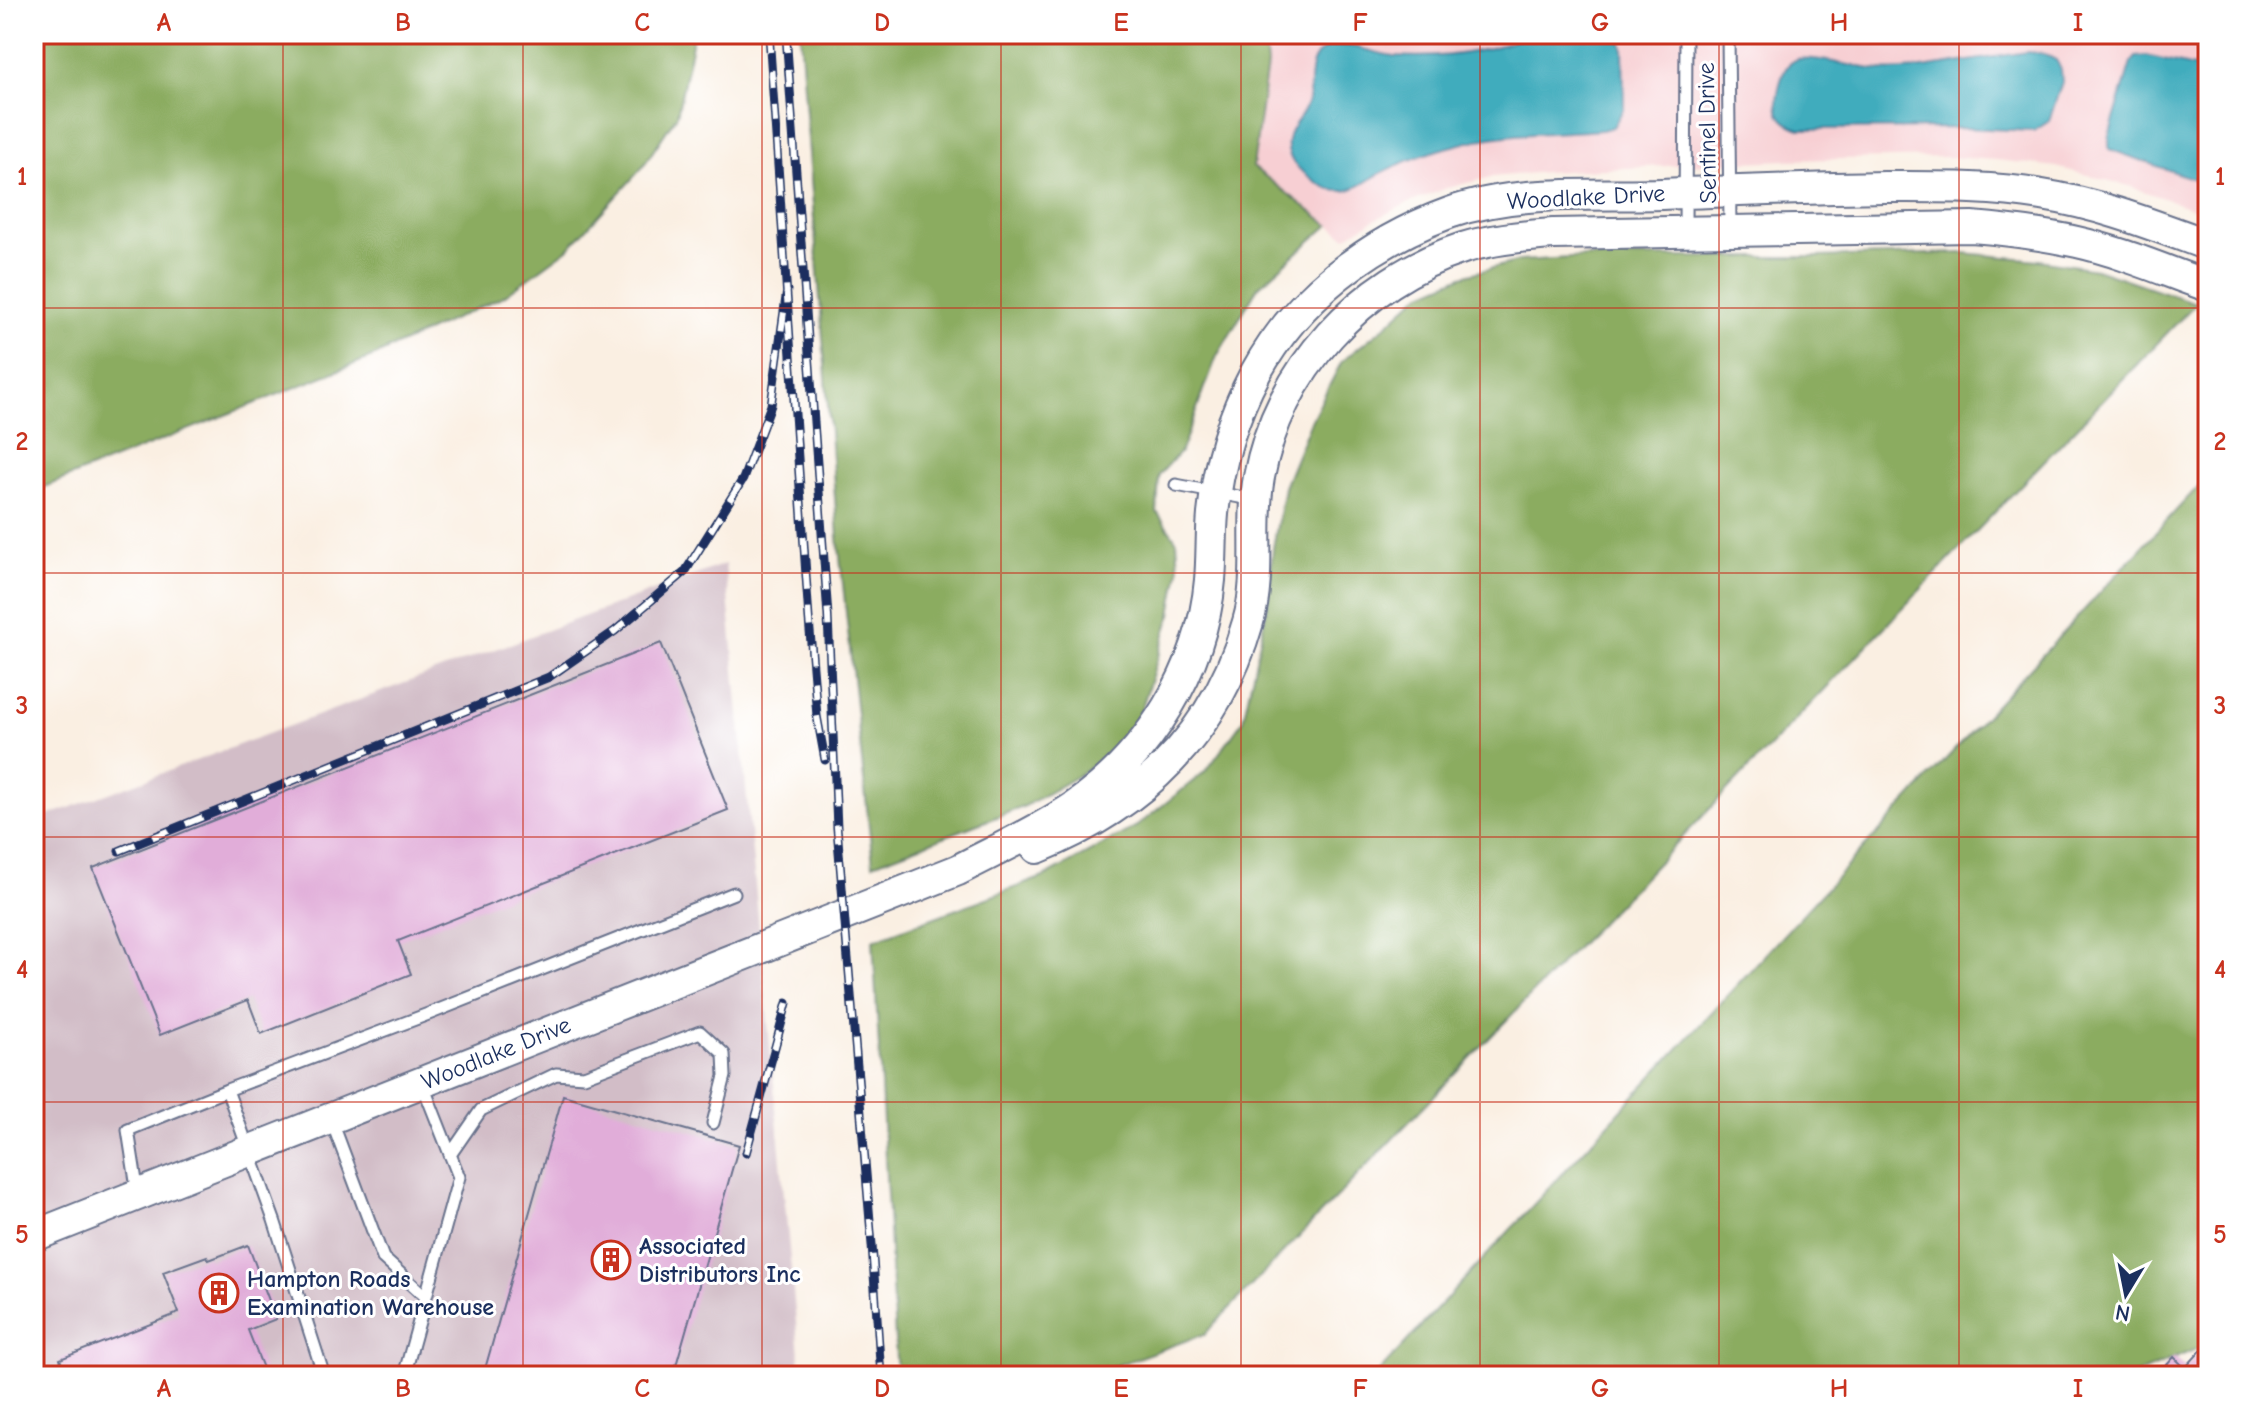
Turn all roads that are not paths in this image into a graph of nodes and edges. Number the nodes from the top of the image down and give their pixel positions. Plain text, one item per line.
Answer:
1 (1686, 34) edge
2 (1728, 34) edge
3 (1730, 191) junction
4 (1686, 193) junction
5 (1730, 232) junction
6 (1685, 233) junction
7 (2208, 245) edge
8 (2208, 286) edge
9 (1176, 485) dead end
10 (1216, 492) junction
11 (1255, 500) junction
12 (958, 870) junction
13 (734, 893) dead end
14 (421, 1083) junction
15 (227, 1090) junction
16 (331, 1119) junction
17 (713, 1123) dead end
18 (249, 1151) junction
19 (450, 1155) junction
20 (138, 1195) junction
21 (34, 1236) edge
22 (425, 1296) junction
23 (324, 1376) edge
24 (404, 1376) edge

1 - 4 lane, Sentinel Drive
2 - 3 lane, Sentinel Drive
3 - 4 street, Woodlake Drive
3 - 5 lane, Sentinel Drive
3 - 7 street, Woodlake Drive
4 - 6 lane, Sentinel Drive
4 - 10 street, Woodlake Drive
5 - 6 street, Woodlake Drive
5 - 8 street, Woodlake Drive
6 - 11 street, Woodlake Drive
9 - 10 lane
10 - 11 lane
10 - 12 street, Woodlake Drive
11 - 12 street, Woodlake Drive
12 - 14 street, Woodlake Drive
13 - 15 lane
14 - 16 street, Woodlake Drive
14 - 19 lane
15 - 18 lane
15 - 20 lane
16 - 18 street, Woodlake Drive
16 - 22 lane
17 - 19 lane
18 - 20 street, Woodlake Drive
18 - 23 lane
19 - 22 lane
20 - 21 street, Woodlake Drive
22 - 24 lane

